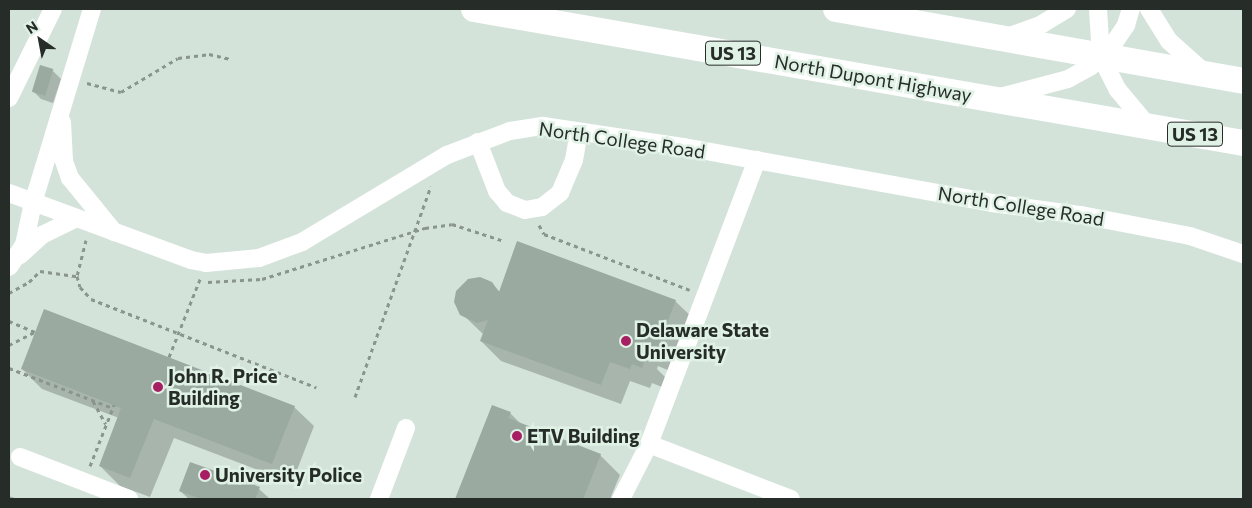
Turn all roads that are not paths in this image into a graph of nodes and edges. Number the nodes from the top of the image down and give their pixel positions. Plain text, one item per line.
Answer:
1 (53, 9) edge
2 (92, 9) edge
3 (474, 9) edge
4 (836, 9) edge
5 (1067, 9) edge
6 (1098, 9) edge
7 (1131, 9) edge
8 (1149, 9) edge
9 (1002, 39) junction
10 (1101, 57) junction
11 (1206, 74) junction
12 (1243, 81) edge
13 (11, 92) edge
14 (993, 98) junction
15 (61, 111) junction
16 (1148, 126) junction
17 (579, 132) junction
18 (478, 142) junction
19 (1243, 143) edge
20 (757, 160) junction
21 (9, 194) edge
22 (33, 204) junction
23 (75, 219) junction
24 (114, 232) junction
25 (1243, 254) edge
26 (14, 261) edge
27 (406, 428) dead end
28 (648, 444) junction
29 (20, 457) dead end
30 (129, 499) edge
31 (379, 499) edge
32 (622, 499) edge
33 (791, 499) edge

1 - 13 street
2 - 15 street
3 - 14 highway, North Dupont Highway / US 13
4 - 9 highway
5 - 9 street
6 - 10 street
7 - 10 street
8 - 11 street
9 - 10 highway
10 - 11 highway
10 - 14 street
10 - 16 street
11 - 12 highway
14 - 16 highway, North Dupont Highway / US 13
15 - 22 street
15 - 24 street
16 - 19 highway, North Dupont Highway / US 13
17 - 18 street, North College Road
17 - 18 street
17 - 20 street, North College Road
18 - 24 street, North College Road
20 - 25 street, North College Road
20 - 28 street
21 - 22 street, North College Road
22 - 23 street, North College Road
22 - 26 street
23 - 24 street, North College Road
23 - 26 street
27 - 31 street
28 - 32 street
28 - 33 street
29 - 30 street

